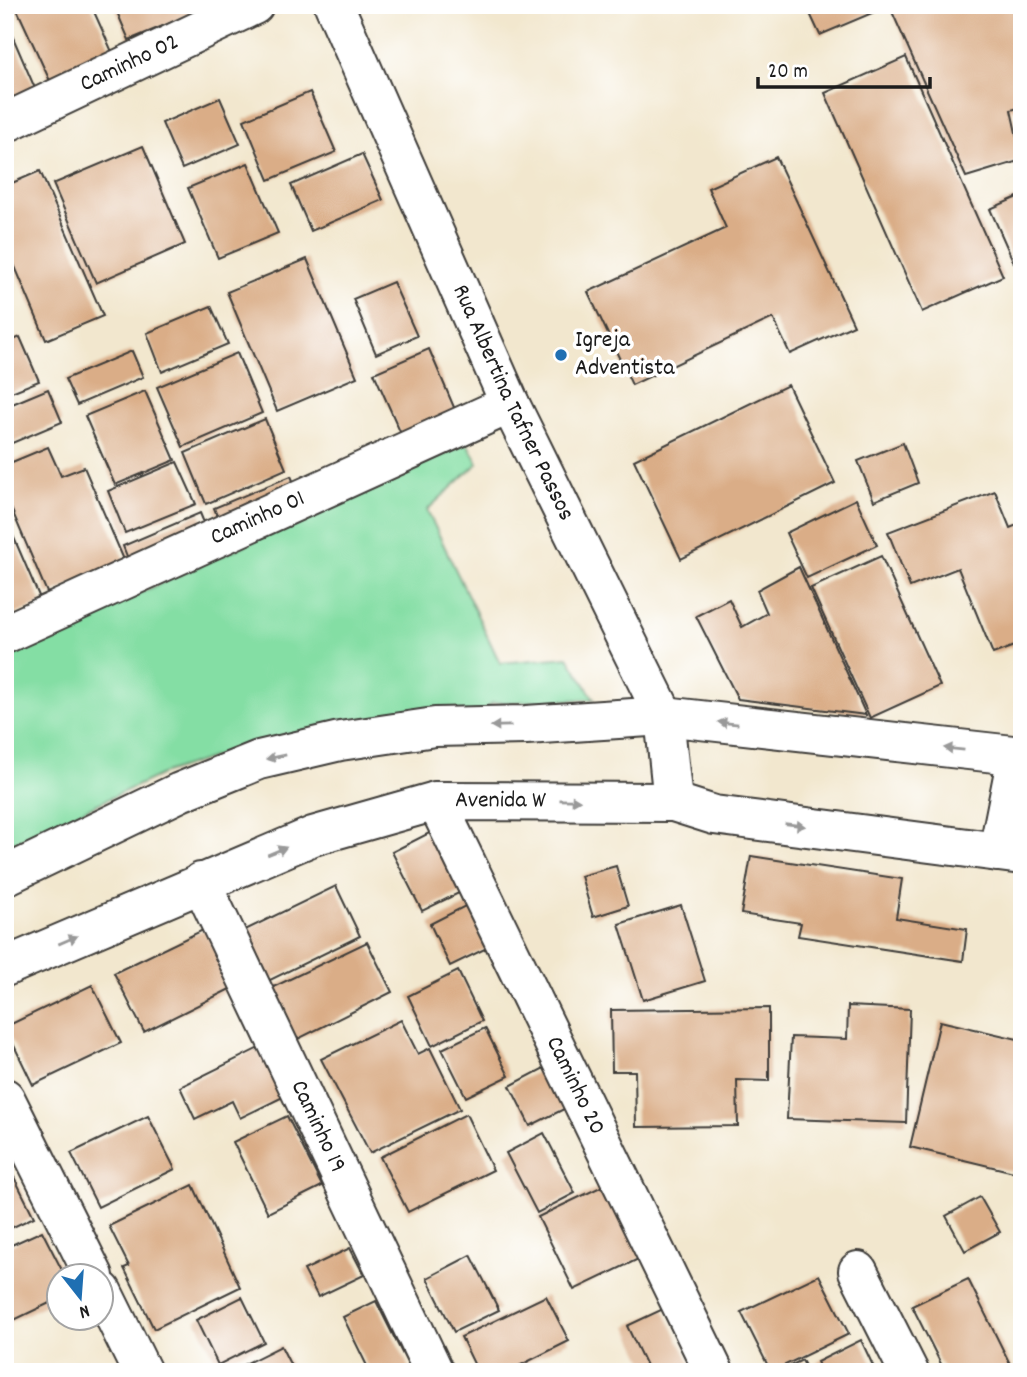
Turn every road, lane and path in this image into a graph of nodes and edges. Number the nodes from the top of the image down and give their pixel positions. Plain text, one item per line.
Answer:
1 (254, 5) edge
2 (334, 5) edge
3 (5, 123) edge
4 (510, 404) junction
5 (5, 634) edge
6 (664, 716) junction
7 (1019, 756) edge
8 (436, 800) junction
9 (673, 802) junction
10 (1010, 853) edge
11 (5, 876) edge
12 (201, 882) junction
13 (5, 967) edge
14 (5, 1098) edge
15 (87, 1262) edge
16 (858, 1270) dead end
17 (116, 1319) edge
18 (142, 1372) edge
19 (434, 1372) edge
20 (714, 1372) edge
21 (909, 1372) edge

1 - 3 street, Caminho 02
2 - 4 street, Rua Albertina Tafner Passos
4 - 5 street, Caminho 01
4 - 6 street, Rua Albertina Tafner Passos
7 -> 6 street
6 - 9 street, Rua Albertina Tafner Passos
6 -> 11 street
7 - 10 street
8 -> 9 street, Avenida W
12 -> 8 street, Avenida W
8 - 20 street, Caminho 20
9 -> 10 street, Avenida W
13 -> 12 street, Avenida W
12 - 19 street, Caminho 19
14 - 15 street
16 - 21 street
17 - 18 street

